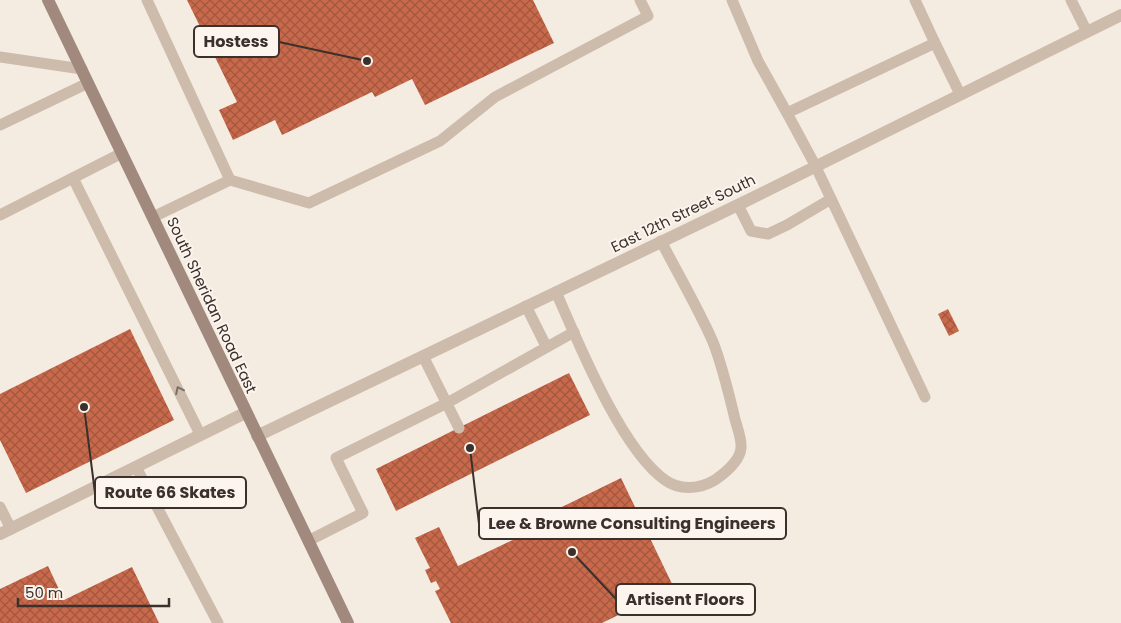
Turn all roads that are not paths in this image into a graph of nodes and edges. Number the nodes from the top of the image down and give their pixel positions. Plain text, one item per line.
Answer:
1 (48, 0) edge
2 (147, 0) edge
3 (640, 0) edge
4 (732, 0) edge
5 (915, 0) edge
6 (1071, 0) edge
7 (1121, 15) edge
8 (1087, 32) junction
9 (935, 43) junction
10 (0, 57) edge
11 (82, 69) junction
12 (88, 83) junction
13 (960, 94) junction
14 (787, 114) junction
15 (0, 125) edge
16 (122, 153) junction
17 (815, 165) junction
18 (74, 178) junction
19 (230, 180) junction
20 (831, 199) junction
21 (738, 205) junction
22 (0, 215) edge
23 (152, 217) junction
24 (661, 241) junction
25 (556, 292) junction
26 (526, 306) junction
27 (574, 332) junction
28 (546, 346) junction
29 (423, 356) junction
30 (925, 397) dead end
31 (447, 403) junction
32 (245, 413) junction
33 (460, 428) dead end
34 (200, 434) junction
35 (257, 436) junction
36 (136, 467) junction
37 (0, 507) edge
38 (5, 531) edge
39 (308, 541) junction
40 (218, 623) edge
41 (348, 623) edge

1 - 11 main road, South Sheridan Road East
2 - 19 lane
3 - 19 lane
4 - 14 lane
5 - 9 lane
6 - 8 lane
7 - 8 street, East 12th Street South
8 - 13 street, East 12th Street South
9 - 13 lane
9 - 14 lane
10 - 11 lane
11 - 12 main road, South Sheridan Road East
12 - 15 lane
12 - 16 main road, South Sheridan Road East
13 - 17 street, East 12th Street South
14 - 17 lane
16 - 18 lane
16 - 23 main road, South Sheridan Road East
17 - 20 lane
17 - 21 street, East 12th Street South
18 - 22 lane
34 -> 18 lane
19 - 23 lane
20 - 21 lane
20 - 30 lane
21 - 24 street, East 12th Street South
23 - 32 main road, South Sheridan Road East
24 - 25 street, East 12th Street South
24 - 27 lane
25 - 26 street, East 12th Street South
25 - 27 lane
26 - 28 lane
26 - 29 street, East 12th Street South
27 - 28 lane
28 - 31 lane
29 - 31 lane
29 - 35 street, East 12th Street South
31 - 33 lane
31 - 39 lane
32 - 34 street
32 - 35 main road, South Sheridan Road East
34 - 36 street
35 - 39 main road, South Sheridan Road East
36 - 38 street
36 - 40 lane
37 - 38 lane
39 - 41 main road, South Sheridan Road East

